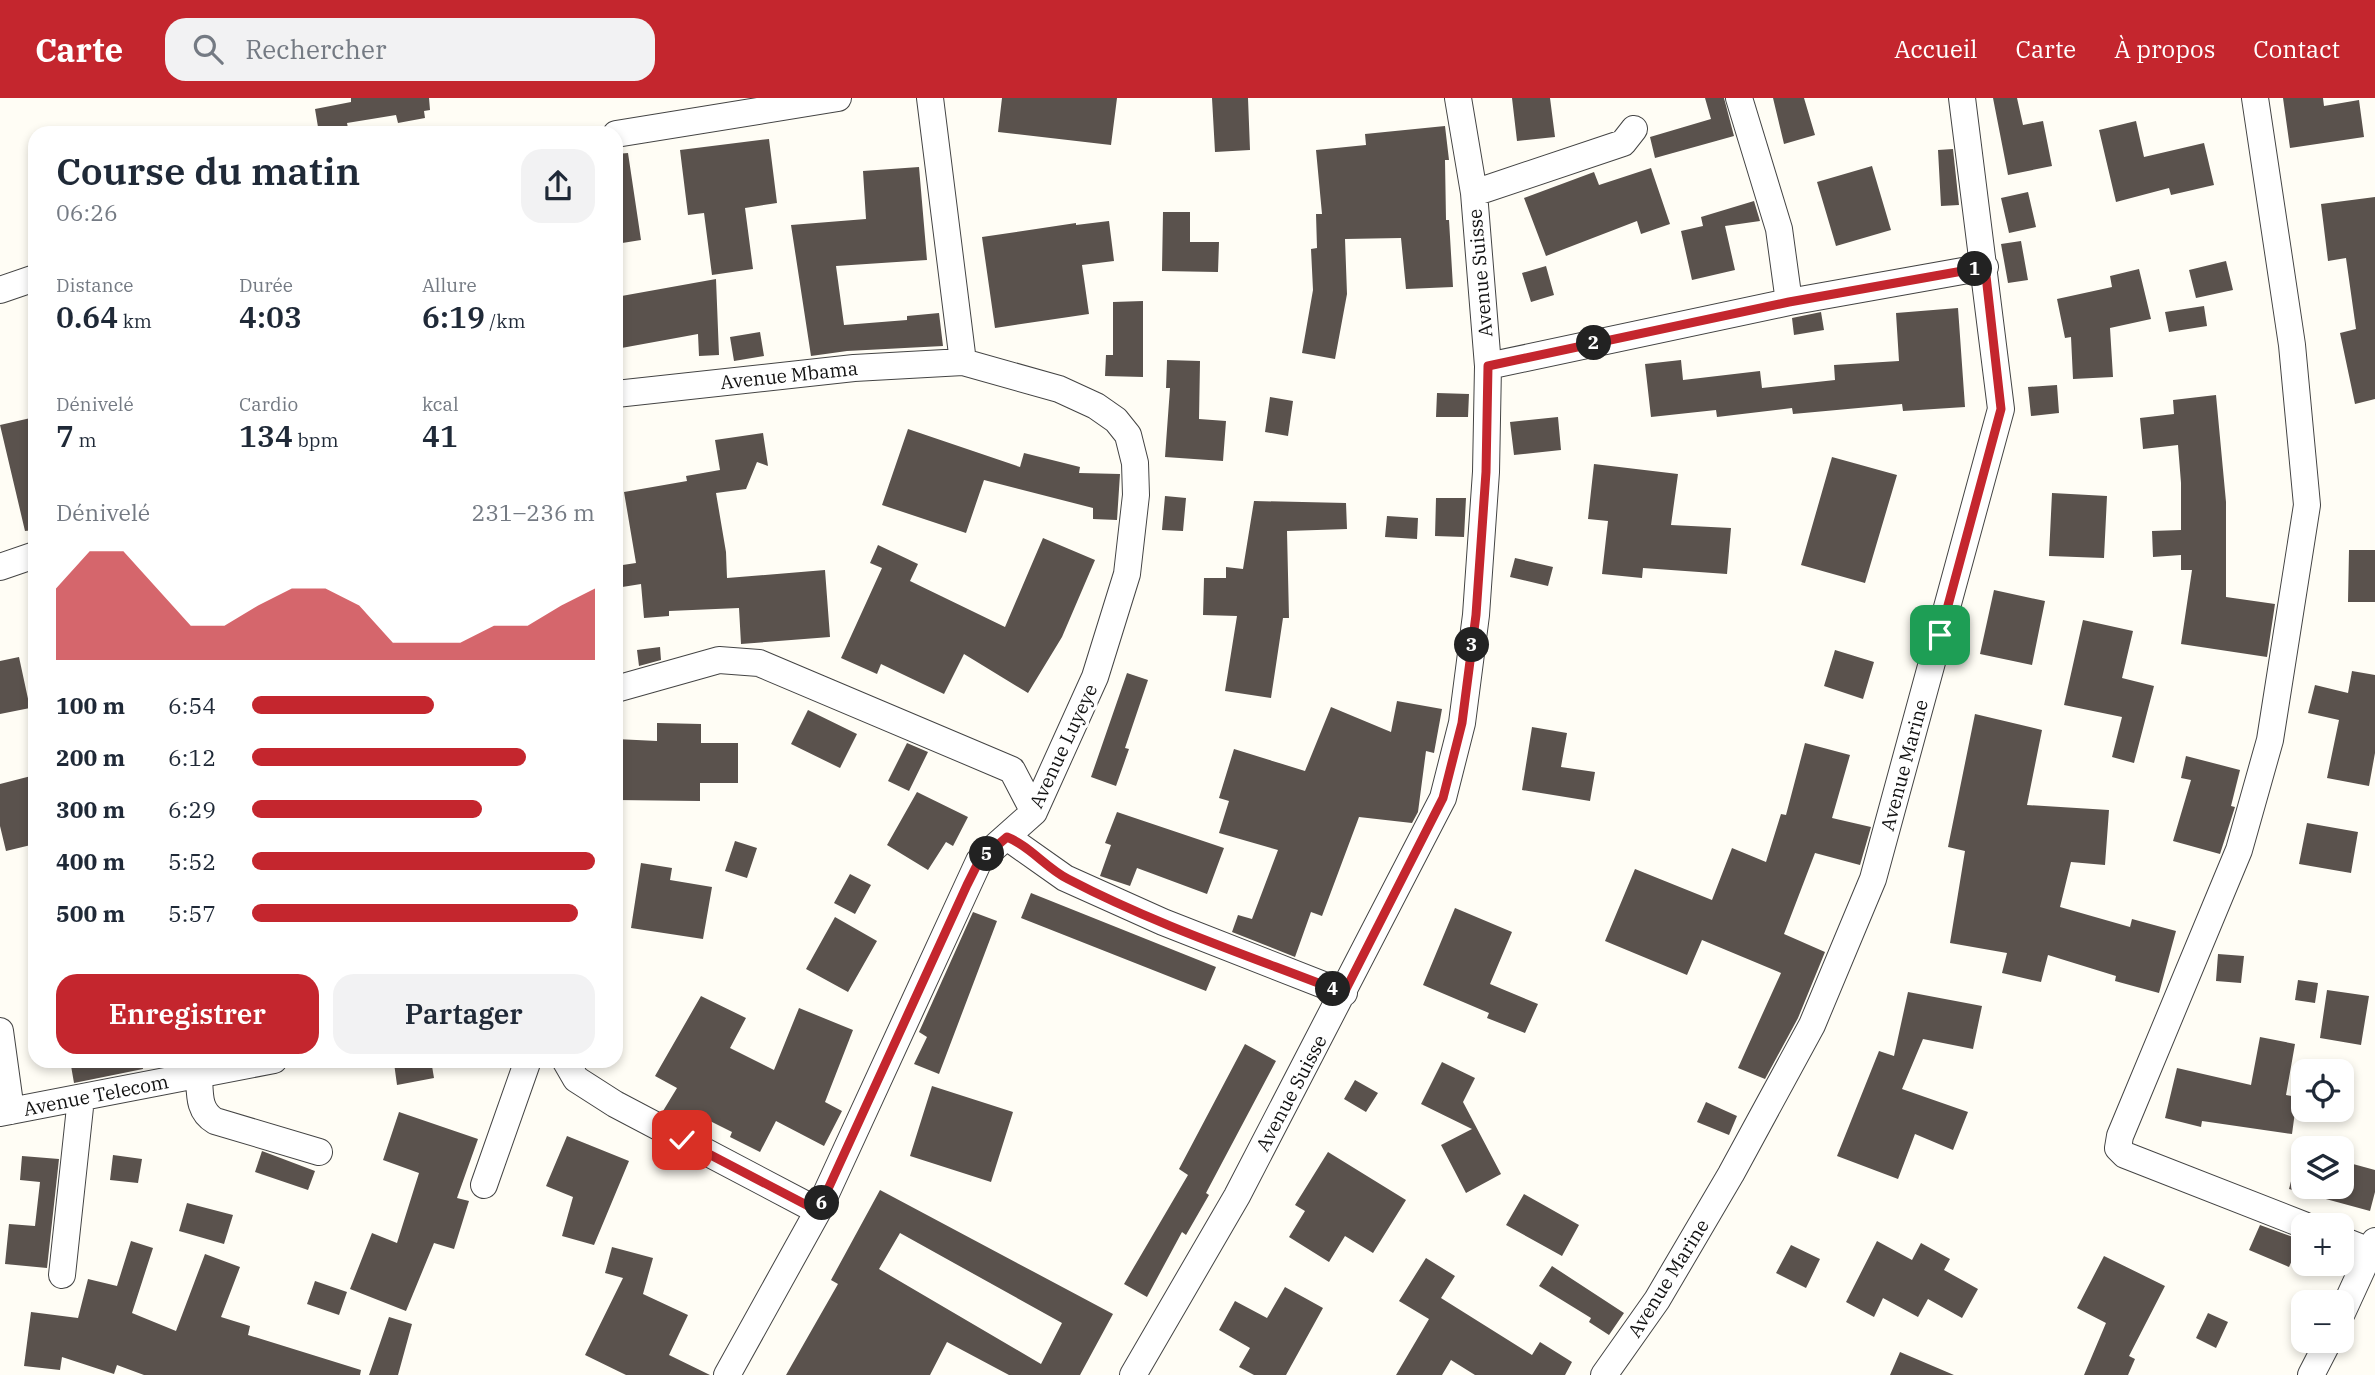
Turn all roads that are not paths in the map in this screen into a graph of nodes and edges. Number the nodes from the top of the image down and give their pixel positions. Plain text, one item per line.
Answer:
1 (838, 98) edge
2 (930, 98) edge
3 (1458, 98) edge
4 (1739, 98) edge
5 (1962, 98) edge
6 (2256, 98) edge
7 (1634, 129) dead end
8 (623, 133) edge
9 (1474, 193) junction
10 (1985, 267) junction
11 (28, 280) edge
12 (0, 290) edge
13 (1789, 302) junction
14 (962, 362) junction
15 (1488, 366) junction
16 (623, 393) edge
17 (28, 557) edge
18 (0, 567) edge
19 (623, 687) edge
20 (1034, 812) junction
21 (1007, 837) junction
22 (1344, 993) junction
23 (0, 1031) edge
24 (234, 1068) edge
25 (525, 1068) edge
26 (570, 1068) edge
27 (199, 1075) junction
28 (80, 1098) junction
29 (5, 1112) edge
30 (319, 1152) dead end
31 (484, 1185) dead end
32 (818, 1211) junction
33 (2291, 1220) edge
34 (2354, 1242) edge
35 (2373, 1246) edge
36 (62, 1275) dead end
37 (2353, 1290) edge
38 (2322, 1353) edge
39 (727, 1375) edge
40 (1133, 1375) edge
41 (1604, 1375) edge
42 (2311, 1375) edge

1 - 8 street
2 - 14 street
3 - 9 street, Avenue Suisse
4 - 13 street
5 - 10 street, Avenue Marine
6 - 33 street
7 - 9 street
9 - 15 street, Avenue Suisse
10 - 13 street
10 - 41 street, Avenue Marine
11 - 12 street
13 - 15 street
14 - 16 street, Avenue Mbama
14 - 20 street, Avenue Luyeye
15 - 22 street, Avenue Suisse
17 - 18 street
19 - 20 street
20 - 21 street, Avenue Luyeye
21 - 22 street
21 - 32 street, Avenue Luyeye
22 - 40 street, Avenue Suisse
23 - 29 street
24 - 27 street, Avenue Telecom
25 - 31 street
26 - 32 street
27 - 28 street, Avenue Telecom
27 - 30 street
28 - 29 street, Avenue Telecom
28 - 36 street
32 - 39 street, Avenue Luyeye
34 - 35 street
35 - 37 street
38 - 42 street

